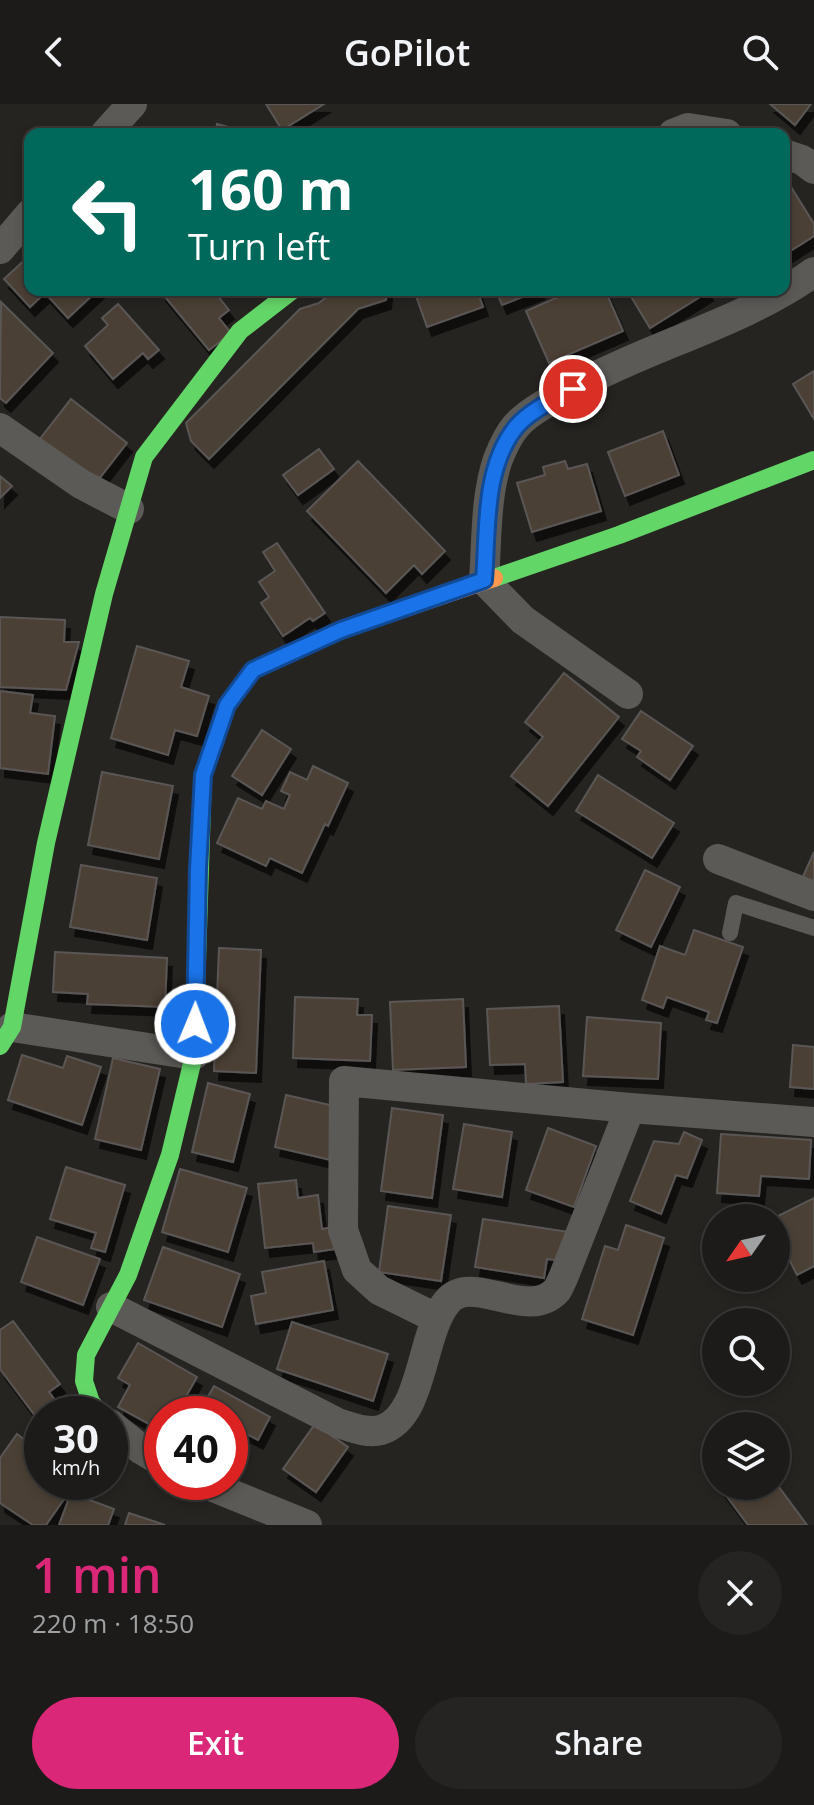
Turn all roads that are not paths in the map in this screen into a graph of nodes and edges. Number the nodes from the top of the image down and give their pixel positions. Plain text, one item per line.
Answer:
1 (132, 104) edge
2 (715, 104) edge
3 (110, 128) edge
4 (684, 128) edge
5 (790, 156) edge
6 (814, 169) edge
7 (24, 221) edge
8 (0, 249) edge
9 (814, 272) edge
10 (790, 287) edge
11 (285, 296) edge
12 (772, 296) edge
13 (0, 428) edge
14 (814, 460) edge
15 (129, 509) junction
16 (484, 580) junction
17 (628, 694) dead end
18 (718, 859) dead end
19 (814, 896) edge
20 (814, 928) edge
21 (730, 933) dead end
22 (6, 1036) edge
23 (194, 1055) junction
24 (630, 1108) junction
25 (814, 1122) edge
26 (111, 1307) junction
27 (436, 1318) junction
28 (89, 1396) edge
29 (128, 1439) edge
30 (144, 1451) edge
31 (245, 1500) edge
32 (307, 1525) edge

1 - 3 street
2 - 4 street
5 - 6 street
7 - 8 street
9 - 10 street
11 - 15 street
12 - 16 street
13 - 15 street
14 - 16 street
15 - 22 street
16 - 17 street
16 - 23 street
18 - 19 street
20 - 21 lane
22 - 23 street
23 - 26 street
24 - 25 street
24 - 27 street
24 - 27 street
26 - 27 street
26 - 28 street
29 - 30 street
31 - 32 street

